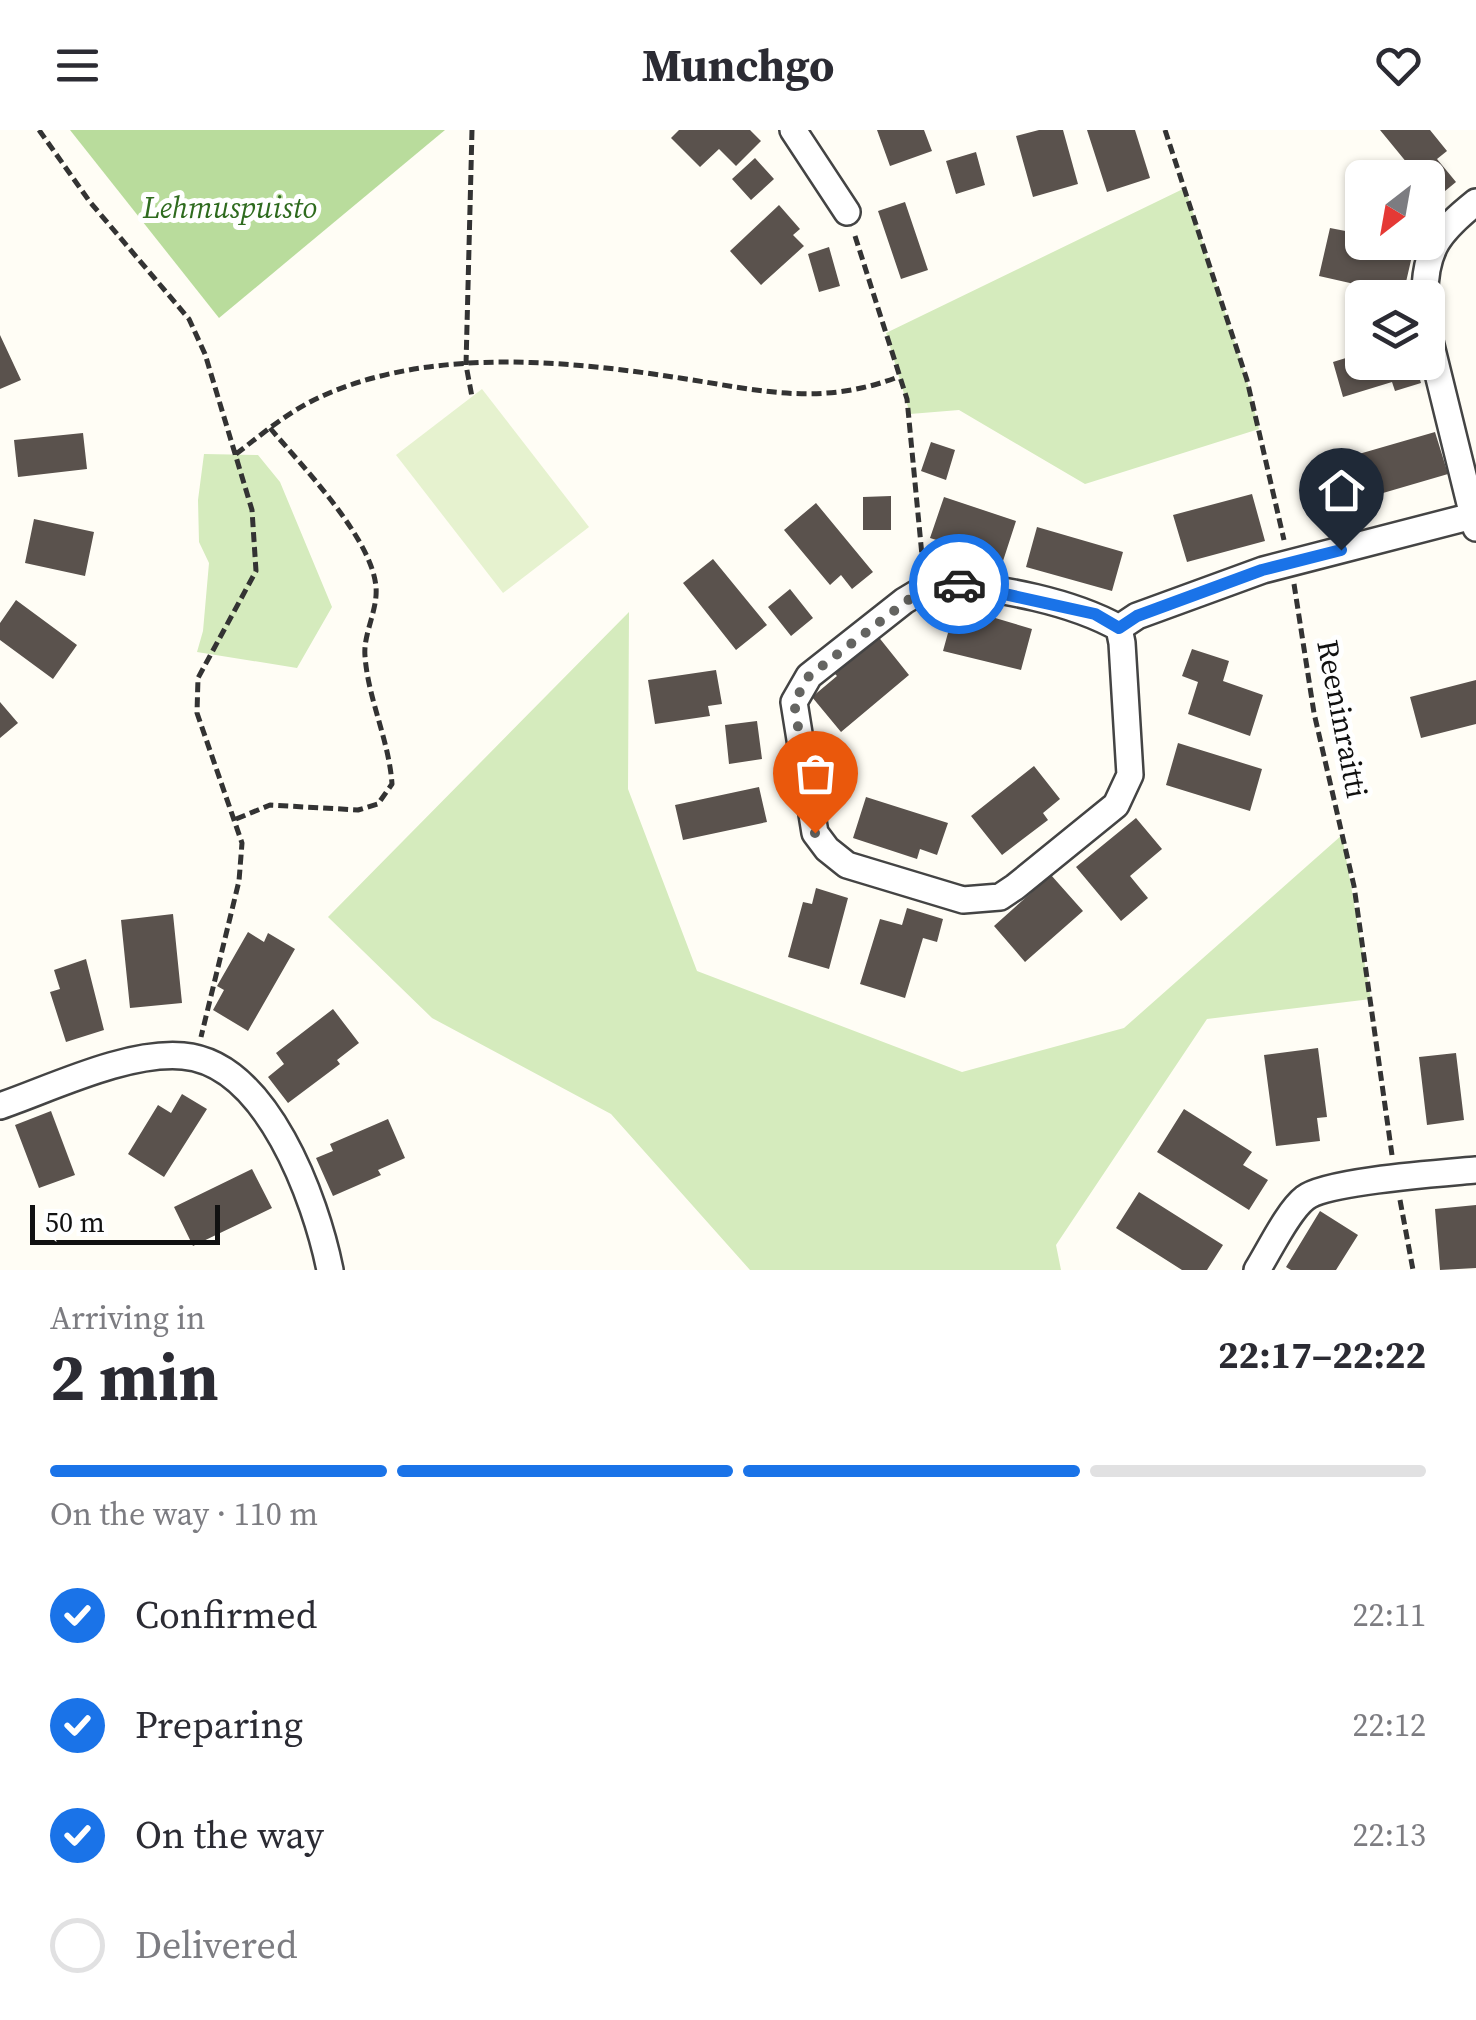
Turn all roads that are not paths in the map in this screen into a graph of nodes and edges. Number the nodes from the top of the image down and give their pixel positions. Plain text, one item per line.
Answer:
1 (797, 131) edge
2 (1476, 202) edge
3 (847, 212) road end
4 (1427, 280) edge
5 (1440, 380) edge
6 (1475, 519) edge
7 (1119, 628) junction
8 (0, 1106) edge
9 (1476, 1170) edge
10 (330, 1270) edge
11 (1257, 1270) edge

1 - 3 street
2 - 4 street
5 - 6 street
6 - 7 street
7 - 7 street
8 - 10 street
9 - 11 street

